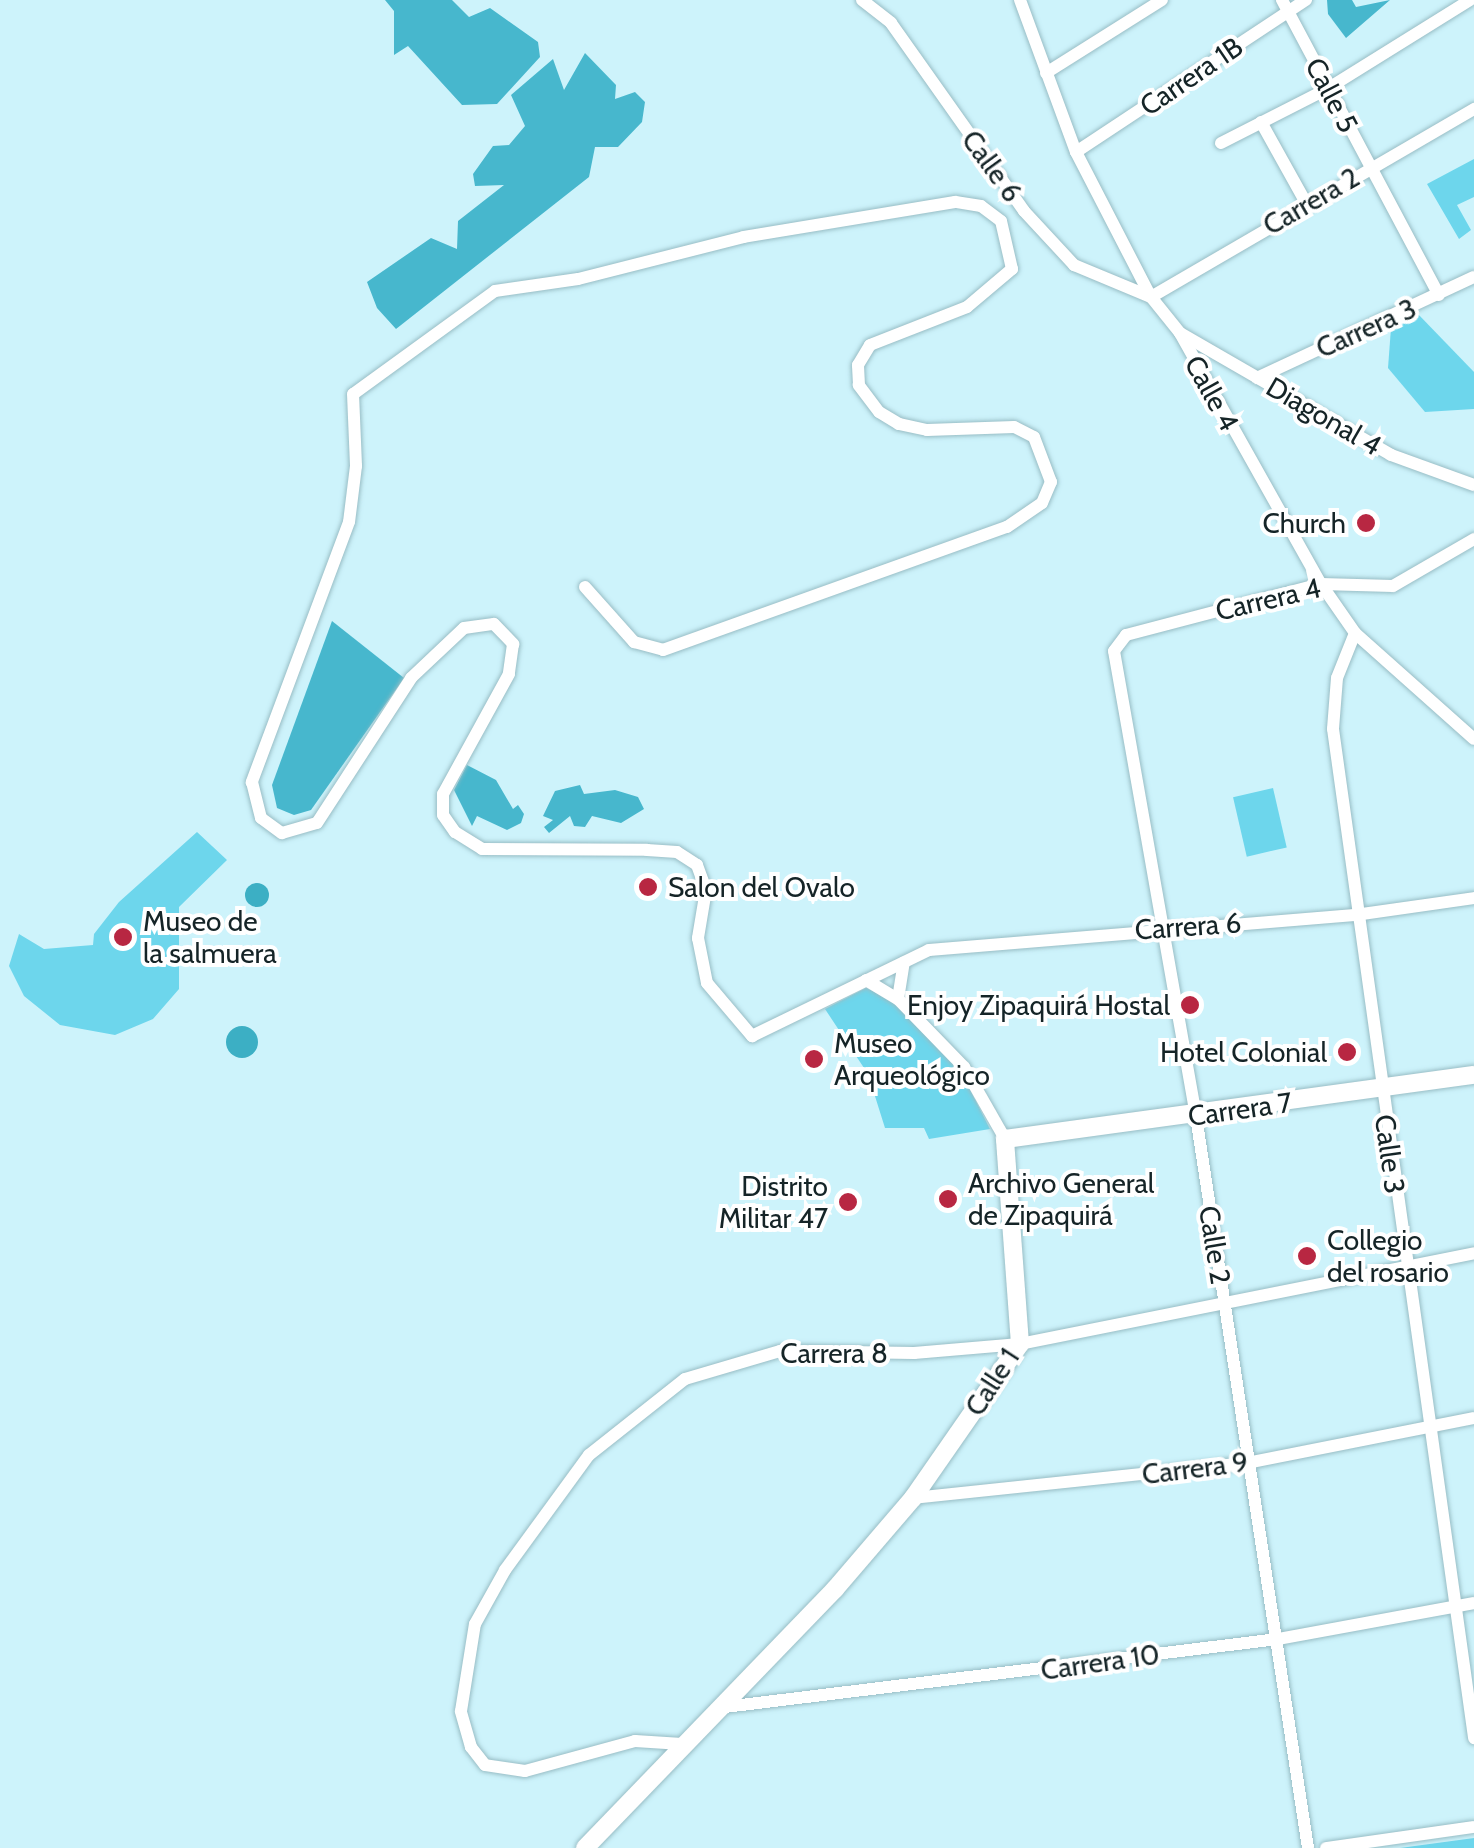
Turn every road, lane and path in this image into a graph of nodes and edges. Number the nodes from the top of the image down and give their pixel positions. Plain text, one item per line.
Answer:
1 (862, 0) edge
2 (1020, 0) edge
3 (1162, 0) edge
4 (1306, 0) edge
5 (1470, 0) edge
6 (1285, 6) edge
7 (1046, 73) junction
8 (1327, 89) junction
9 (1474, 109) edge
10 (1261, 122) junction
11 (1221, 143) dead end
12 (1076, 152) junction
13 (1371, 166) junction
14 (1306, 203) junction
15 (1474, 278) edge
16 (1439, 296) junction
17 (1151, 298) junction
18 (1180, 334) junction
19 (1257, 378) junction
20 (1474, 485) edge
21 (1474, 540) edge
22 (359, 544) dead end
23 (341, 548) junction
24 (1321, 584) junction
25 (584, 587) dead end
26 (1354, 633) junction
27 (1116, 643) joint
28 (1474, 740) edge
29 (1474, 898) edge
30 (1356, 915) junction
31 (1163, 927) junction
32 (904, 962) junction
33 (866, 980) junction
34 (898, 999) junction
35 (1474, 1075) edge
36 (1381, 1090) junction
37 (1196, 1116) junction
38 (1005, 1138) junction
39 (1474, 1253) edge
40 (1405, 1268) junction
41 (1224, 1302) junction
42 (1020, 1344) junction
43 (1474, 1418) edge
44 (1431, 1427) junction
45 (1247, 1463) junction
46 (913, 1498) junction
47 (1474, 1603) edge
48 (1454, 1607) junction
49 (1278, 1639) junction
50 (722, 1710) junction
51 (1474, 1738) edge
52 (682, 1744) junction
53 (1474, 1827) edge
54 (585, 1848) edge
55 (602, 1848) edge
56 (1308, 1848) edge
57 (1326, 1848) edge

1 - 17 street, Calle 6
2 - 7 street, Calle 4
3 - 7 street
4 - 6 street, Carrera 1B
5 - 8 street
6 - 8 street, Calle 5
6 - 12 street, Carrera 1B
7 - 12 street, Calle 4
8 - 10 street
8 - 13 street, Calle 5
9 - 13 street, Carrera 2
10 - 11 street
10 - 14 street
12 - 17 street, Calle 4
13 - 14 street, Carrera 2
13 - 16 street, Calle 5
14 - 17 street, Carrera 2
15 - 16 street, Carrera 3
16 - 19 street, Carrera 3
17 - 18 street, Calle 4
18 - 19 street, Diagonal 4
18 - 24 street, Calle 4
19 - 20 street, Diagonal 4
21 - 24 street, Carrera 4
22 - 23 street
23 - 25 street
23 - 33 street, Carrera 6
24 - 26 street, Calle 4
24 - 27 street, Carrera 4
26 - 28 street, Calle 4
26 - 30 street, Calle 3
27 - 31 street, Calle 2
29 - 30 street, Carrera 6
30 - 31 street, Carrera 6
30 - 36 street, Calle 3
31 - 32 street, Carrera 6
31 - 37 street, Calle 2
32 - 33 street, Carrera 6
32 - 34 street
33 - 34 street, Calle 1
34 - 38 street, Calle 1
35 - 36 street, Carrera 7
36 - 37 street, Carrera 7
36 - 40 street, Calle 3
37 - 38 street, Carrera 7
37 - 41 street, Calle 2
38 - 42 street, Calle 1
39 - 40 street, Carrera 8
40 - 41 street, Carrera 8
40 - 44 street, Calle 3
41 - 42 street, Carrera 8
41 - 45 street, Calle 2
42 - 46 street, Calle 1
42 - 52 street, Carrera 8
43 - 44 street, Carrera 9
44 - 45 street, Carrera 9
44 - 48 street, Calle 3
45 - 46 street, Carrera 9
45 - 49 street, Calle 2
46 - 50 street, Calle 1
47 - 48 street, Carrera 10
48 - 49 street, Carrera 10
48 - 51 street, Calle 3
49 - 50 street, Carrera 10
49 - 56 street, Calle 2
50 - 52 street, Calle 1
50 - 55 street, Calle 1
52 - 54 street, Calle 1
53 - 57 street

